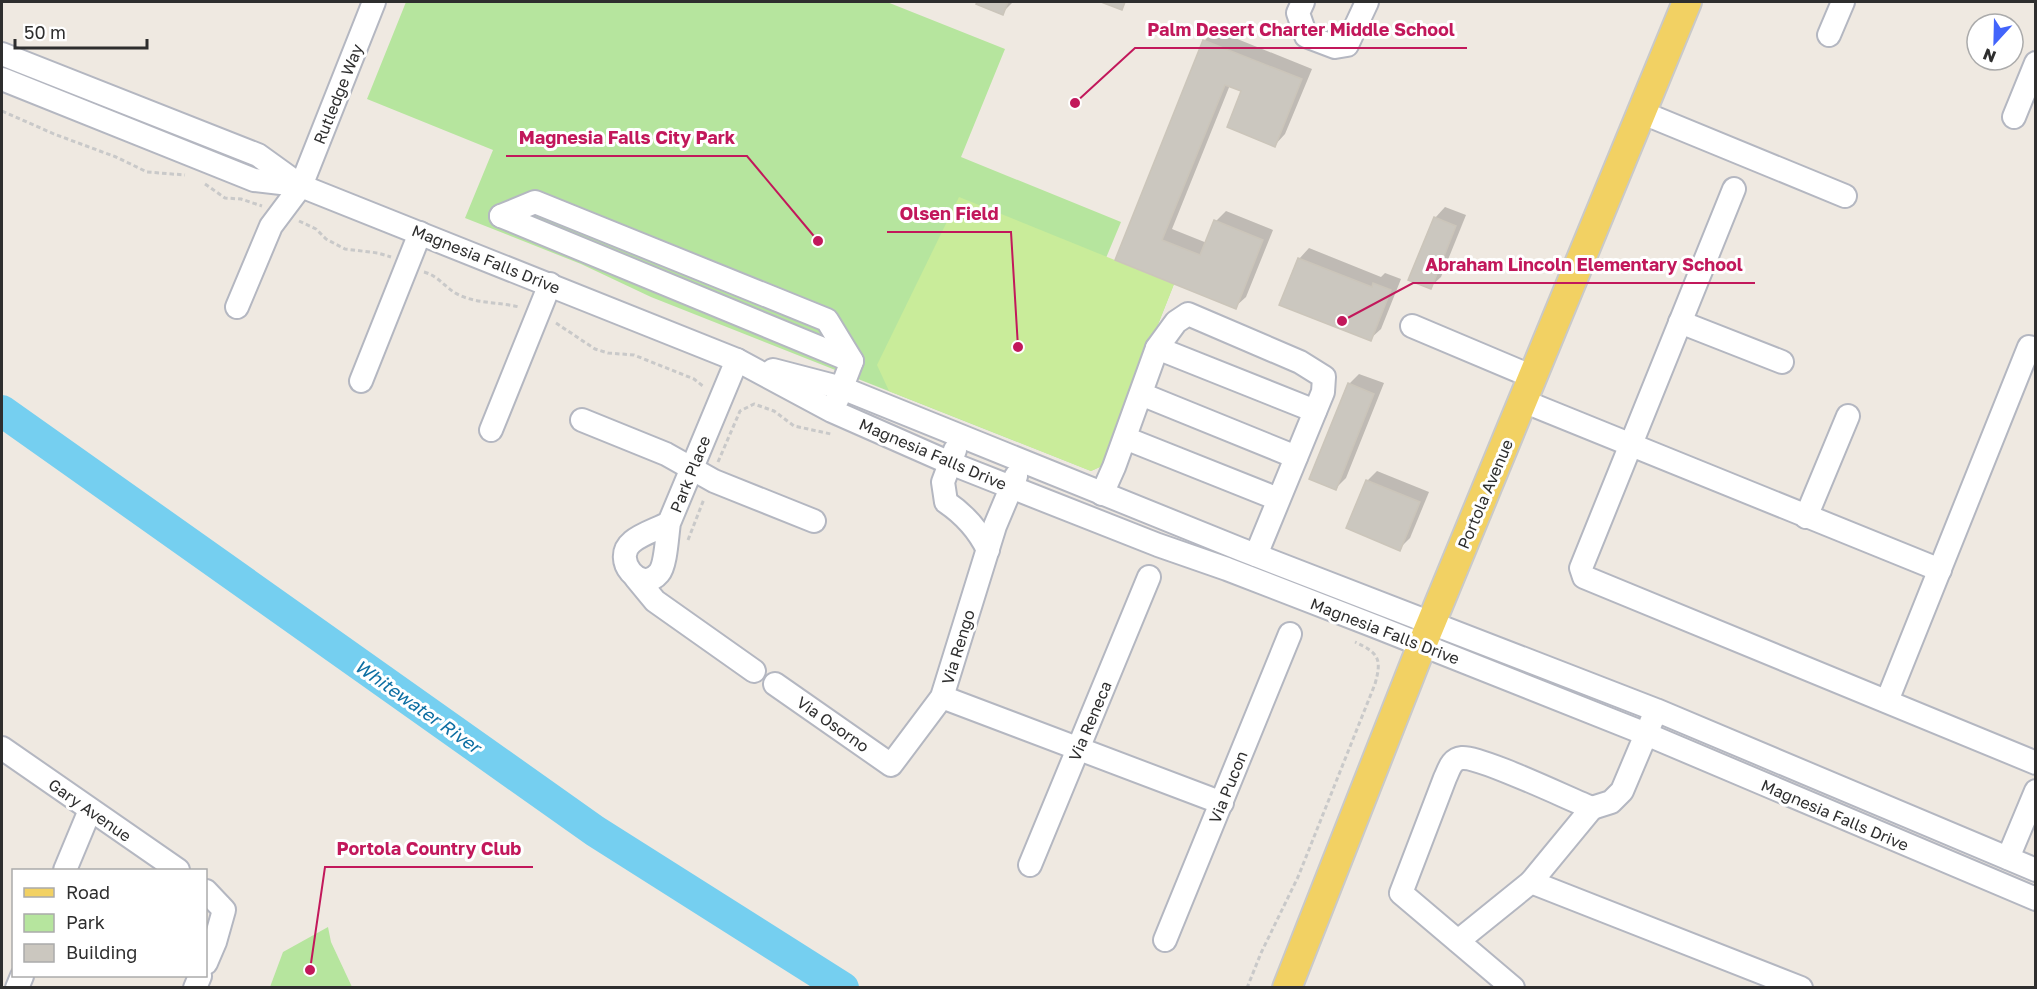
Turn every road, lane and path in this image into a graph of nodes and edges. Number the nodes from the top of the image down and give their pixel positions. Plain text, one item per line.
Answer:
1 (374, 2) edge
2 (1303, 2) edge
3 (1367, 2) edge
4 (1687, 2) edge
5 (1843, 2) edge
6 (1829, 35) dead end
7 (2, 54) edge
8 (2036, 63) edge
9 (2, 79) edge
10 (2, 111) edge
11 (1643, 113) junction
12 (2014, 117) dead end
13 (194, 179) dead end
14 (204, 183) dead end
15 (301, 186) junction
16 (1734, 189) dead end
17 (1845, 196) dead end
18 (271, 210) junction
19 (501, 216) dead end
20 (420, 233) junction
21 (407, 265) junction
22 (550, 284) junction
23 (237, 307) dead end
24 (537, 315) junction
25 (1680, 322) junction
26 (1412, 326) dead end
27 (1157, 348) junction
28 (2036, 349) edge
29 (736, 360) junction
30 (1782, 362) dead end
31 (361, 381) dead end
32 (842, 388) junction
33 (1528, 389) junction
34 (1141, 394) junction
35 (708, 395) dead end
36 (832, 411) junction
37 (1315, 411) junction
38 (1848, 416) dead end
39 (582, 420) dead end
40 (491, 430) dead end
41 (838, 436) dead end
42 (961, 436) junction
43 (1125, 438) junction
44 (1630, 446) junction
45 (1296, 457) junction
46 (1022, 461) junction
47 (950, 463) junction
48 (692, 468) junction
49 (711, 479) junction
50 (1012, 488) junction
51 (1102, 494) junction
52 (1278, 499) junction
53 (1806, 517) junction
54 (813, 521) dead end
55 (669, 523) junction
56 (686, 546) dead end
57 (988, 550) junction
58 (1256, 555) junction
59 (1940, 570) junction
60 (632, 573) junction
61 (1149, 578) dead end
62 (1290, 634) dead end
63 (1427, 634) junction
64 (1347, 638) dead end
65 (754, 671) dead end
66 (775, 684) dead end
67 (942, 697) junction
68 (1887, 701) junction
69 (1656, 710) junction
70 (1646, 734) junction
71 (2, 748) edge
72 (1078, 749) junction
73 (2036, 763) edge
74 (891, 765) joint
75 (2036, 791) edge
76 (1222, 803) junction
77 (1592, 808) junction
78 (90, 810) junction
79 (2008, 858) junction
80 (1029, 865) dead end
81 (65, 869) edge
82 (177, 869) edge
83 (2036, 870) edge
84 (1531, 882) junction
85 (207, 892) edge
86 (2036, 899) edge
87 (1165, 940) dead end
88 (1458, 941) junction
89 (207, 961) edge
90 (1247, 987) edge
91 (1287, 987) edge
92 (1514, 987) edge
93 (1801, 987) edge

1 - 15 street, Rutledge Way
2 - 3 street
4 - 11 main road, Portola Avenue
5 - 6 street
7 - 15 street, Magnesia Falls Drive
8 - 12 street
9 - 15 street, Magnesia Falls Drive
10 - 13 path
11 - 17 street
11 - 33 main road, Portola Avenue
14 - 18 path
15 - 18 street, Rutledge Way
15 - 20 street, Magnesia Falls Drive
16 - 25 street
18 - 21 path
18 - 23 street, Rutledge Way
19 - 32 street
20 - 21 street
20 - 22 street, Magnesia Falls Drive
21 - 24 path
21 - 31 street
22 - 24 street
22 - 29 street, Magnesia Falls Drive
24 - 35 path
24 - 40 street
25 - 30 street
25 - 44 street
26 - 33 street
27 - 34 street
27 - 37 street
27 - 37 street
28 - 59 street
29 - 32 street, Magnesia Falls Drive
29 - 36 street, Magnesia Falls Drive
29 - 48 street, Park Place
32 - 36 street
32 - 42 street, Magnesia Falls Drive
33 - 44 street
33 - 63 main road, Portola Avenue
34 - 43 street
34 - 45 street
36 - 47 street, Magnesia Falls Drive
37 - 45 street
38 - 53 street
39 - 48 street
41 - 49 path
42 - 46 street, Magnesia Falls Drive
42 - 47 street
43 - 51 street
43 - 52 street
44 - 53 street
44 - 68 street
45 - 52 street
46 - 50 street, Via Rengo
46 - 51 street, Magnesia Falls Drive
47 - 50 street, Magnesia Falls Drive
47 - 57 street
48 - 49 street
48 - 55 street, Park Place
49 - 54 street
49 - 56 path
50 - 57 street, Via Rengo
50 - 63 street, Magnesia Falls Drive
51 - 58 street, Magnesia Falls Drive
52 - 58 street
53 - 59 street
55 - 60 street, Park Place
55 - 60 street
57 - 67 street, Via Rengo
58 - 63 street, Magnesia Falls Drive
59 - 68 street
60 - 65 street
61 - 72 street, Via Reneca
62 - 76 street, Via Pucon
63 - 69 street, Magnesia Falls Drive
63 - 70 street, Magnesia Falls Drive
63 - 91 main road, Portola Avenue
64 - 90 path
66 - 74 street, Via Osorno
67 - 72 street
67 - 74 street, Via Rengo
68 - 73 street
69 - 70 street
69 - 79 street, Magnesia Falls Drive
70 - 77 street
70 - 86 street, Magnesia Falls Drive
71 - 78 street, Gary Avenue
72 - 76 street
72 - 80 street, Via Reneca
75 - 79 street
76 - 87 street, Via Pucon
77 - 84 street
77 - 88 street
78 - 81 street
78 - 82 street, Gary Avenue
79 - 83 street, Magnesia Falls Drive
84 - 88 street
84 - 93 street
85 - 89 street
88 - 92 street

